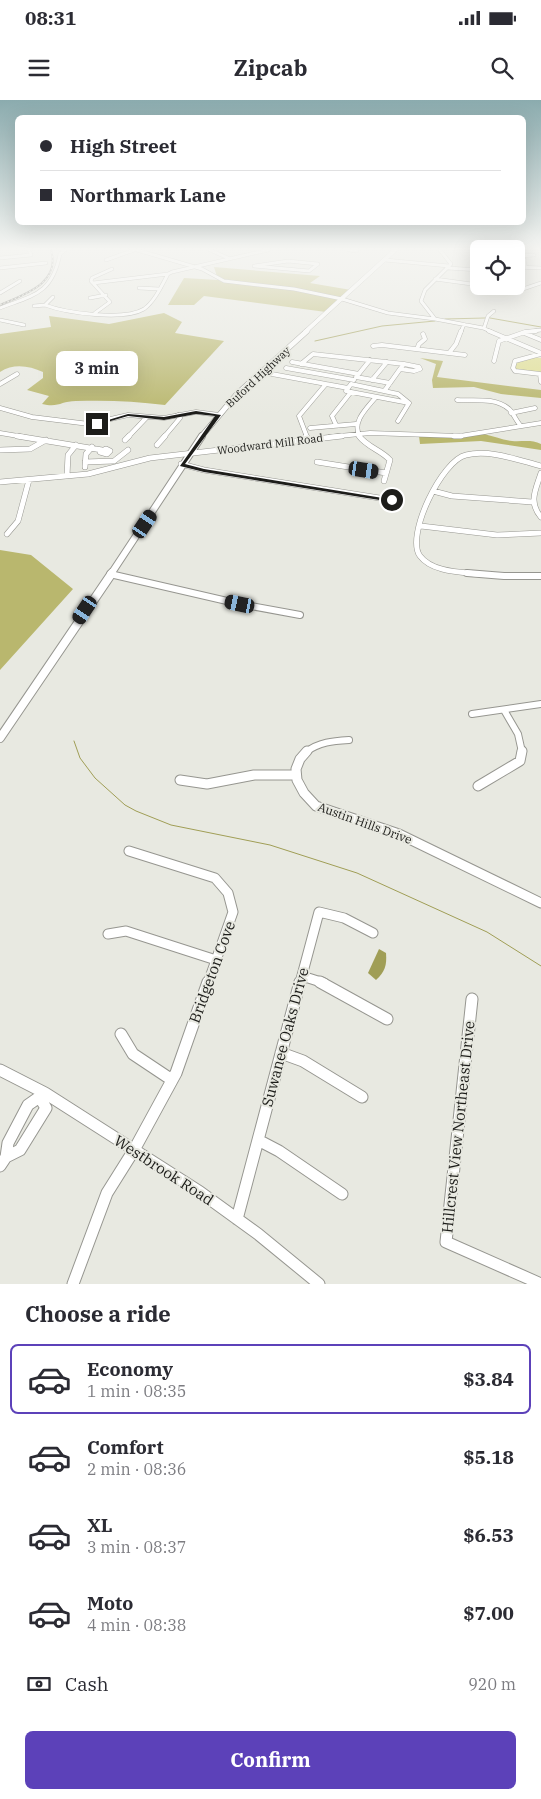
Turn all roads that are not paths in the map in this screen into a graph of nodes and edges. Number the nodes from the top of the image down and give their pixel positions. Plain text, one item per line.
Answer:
1 (42, 305) edge
2 (45, 305) edge
3 (106, 305) edge
4 (147, 305) edge
5 (335, 305) edge
6 (363, 305) edge
7 (423, 305) edge
8 (34, 306) dead end
9 (494, 312) dead end
10 (95, 314) junction
11 (435, 319) junction
12 (0, 320) edge
13 (464, 324) junction
14 (24, 325) dead end
15 (484, 328) junction
16 (541, 330) edge
17 (523, 332) junction
18 (423, 334) dead end
19 (509, 338) junction
20 (540, 339) edge
21 (372, 346) dead end
22 (417, 349) junction
23 (449, 353) junction
24 (541, 354) edge
25 (465, 355) dead end
26 (339, 356) junction
27 (354, 358) junction
28 (370, 360) junction
29 (494, 361) dead end
30 (292, 362) dead end
31 (386, 362) junction
32 (301, 364) junction
33 (404, 364) junction
34 (311, 366) junction
35 (286, 368) dead end
36 (328, 369) junction
37 (400, 369) junction
38 (306, 371) junction
39 (261, 372) junction
40 (342, 372) junction
41 (17, 374) dead end
42 (372, 380) junction
43 (354, 381) junction
44 (541, 382) edge
45 (390, 383) junction
46 (0, 384) edge
47 (326, 384) junction
48 (385, 390) junction
49 (352, 392) junction
50 (376, 397) junction
51 (457, 400) dead end
52 (409, 403) junction
53 (0, 408) edge
54 (535, 408) dead end
55 (511, 413) junction
56 (178, 415) junction
57 (218, 415) junction
58 (147, 417) junction
59 (398, 421) dead end
60 (541, 423) edge
61 (356, 424) junction
62 (336, 425) junction
63 (521, 426) junction
64 (310, 428) dead end
65 (0, 433) edge
66 (357, 434) junction
67 (308, 439) junction
68 (46, 440) junction
69 (125, 440) dead end
70 (76, 445) junction
71 (157, 445) dead end
72 (92, 447) junction
73 (0, 450) edge
74 (128, 450) dead end
75 (188, 455) junction
76 (114, 461) junction
77 (317, 462) dead end
78 (182, 464) junction
79 (541, 466) edge
80 (541, 473) edge
81 (386, 474) junction
82 (68, 476) junction
83 (29, 480) junction
84 (384, 481) dead end
85 (0, 482) edge
86 (433, 491) junction
87 (392, 500) dead end
88 (532, 502) junction
89 (541, 517) edge
90 (420, 526) junction
91 (541, 533) edge
92 (7, 534) dead end
93 (110, 574) junction
94 (541, 576) edge
95 (300, 614) dead end
96 (541, 704) edge
97 (504, 710) junction
98 (472, 714) dead end
99 (0, 738) edge
100 (349, 740) dead end
101 (296, 775) junction
102 (180, 780) dead end
103 (478, 786) dead end
104 (129, 851) dead end
105 (541, 903) edge
106 (373, 933) dead end
107 (108, 934) dead end
108 (216, 960) junction
109 (302, 976) junction
110 (472, 999) dead end
111 (387, 1019) dead end
112 (121, 1034) dead end
113 (281, 1053) junction
114 (0, 1070) edge
115 (172, 1080) junction
116 (42, 1095) junction
117 (362, 1097) dead end
118 (258, 1140) junction
119 (134, 1150) junction
120 (3, 1162) edge
121 (342, 1194) dead end
122 (237, 1219) junction
123 (73, 1284) edge
124 (319, 1284) edge
125 (541, 1284) edge

1 - 8 street
2 - 10 street
3 - 10 street
4 - 10 street
5 - 39 main road, Buford Highway
6 - 11 street
7 - 11 street
9 - 15 street
11 - 13 street
12 - 14 street
13 - 15 street
13 - 23 street
15 - 19 street
16 - 17 street
17 - 19 street
17 - 20 street
18 - 22 street
19 - 24 street
19 - 29 street
21 - 22 street
22 - 23 street
23 - 25 street
24 - 44 street
26 - 27 street
26 - 32 street
26 - 36 street
27 - 28 street
27 - 40 street
28 - 31 street
28 - 43 street
30 - 32 street
31 - 33 street
31 - 42 street
32 - 34 street
33 - 37 street
33 - 37 street
34 - 36 street
34 - 38 street
35 - 38 street
36 - 40 street
37 - 45 street
38 - 43 street
39 - 47 street
39 - 57 main road, Buford Highway
40 - 43 street
41 - 46 street
42 - 43 street
42 - 45 street
43 - 47 street
43 - 48 street
43 - 49 street
45 - 48 street
47 - 67 street
48 - 52 street
49 - 50 street
49 - 62 street
50 - 52 street
50 - 61 street
51 - 55 street
52 - 59 street
53 - 58 street
54 - 55 street
55 - 63 street
56 - 57 street
56 - 58 street
56 - 71 street
57 - 75 main road, Buford Highway
58 - 69 street
60 - 63 street, Woodward Mill Road
61 - 62 street
61 - 66 street
62 - 64 street
63 - 66 street, Woodward Mill Road
65 - 68 street
66 - 67 street, Woodward Mill Road
66 - 81 street
67 - 75 street, Woodward Mill Road
68 - 70 street
68 - 73 street
70 - 72 street
70 - 82 street
72 - 76 street
72 - 76 street
74 - 76 street
75 - 78 main road, Buford Highway
75 - 82 street, Woodward Mill Road
77 - 81 street
78 - 87 street
78 - 93 main road, Buford Highway
79 - 86 street
80 - 88 street
81 - 84 street
82 - 83 street, Woodward Mill Road
83 - 85 street, Woodward Mill Road
83 - 92 street
86 - 88 street
86 - 90 street
88 - 89 street
90 - 91 street
90 - 94 street
93 - 95 street
93 - 99 main road, Buford Highway
96 - 97 street
97 - 98 street
97 - 103 street
100 - 101 street
101 - 102 street
101 - 105 street, Austin Hills Drive
104 - 108 street, Bridgeton Cove
106 - 109 street, Suwanee Oaks Drive
107 - 108 street
108 - 115 street, Bridgeton Cove
109 - 111 street
109 - 113 street, Suwanee Oaks Drive
110 - 125 street, Hillcrest View Northeast Drive
112 - 115 street
113 - 117 street
113 - 118 street, Suwanee Oaks Drive
114 - 116 street, Westbrook Road
115 - 119 street, Bridgeton Cove
116 - 119 street, Westbrook Road
116 - 120 street
116 - 120 street
118 - 121 street
118 - 122 street, Suwanee Oaks Drive
119 - 122 street, Westbrook Road
119 - 123 street, Bridgeton Cove
122 - 124 street, Westbrook Road

